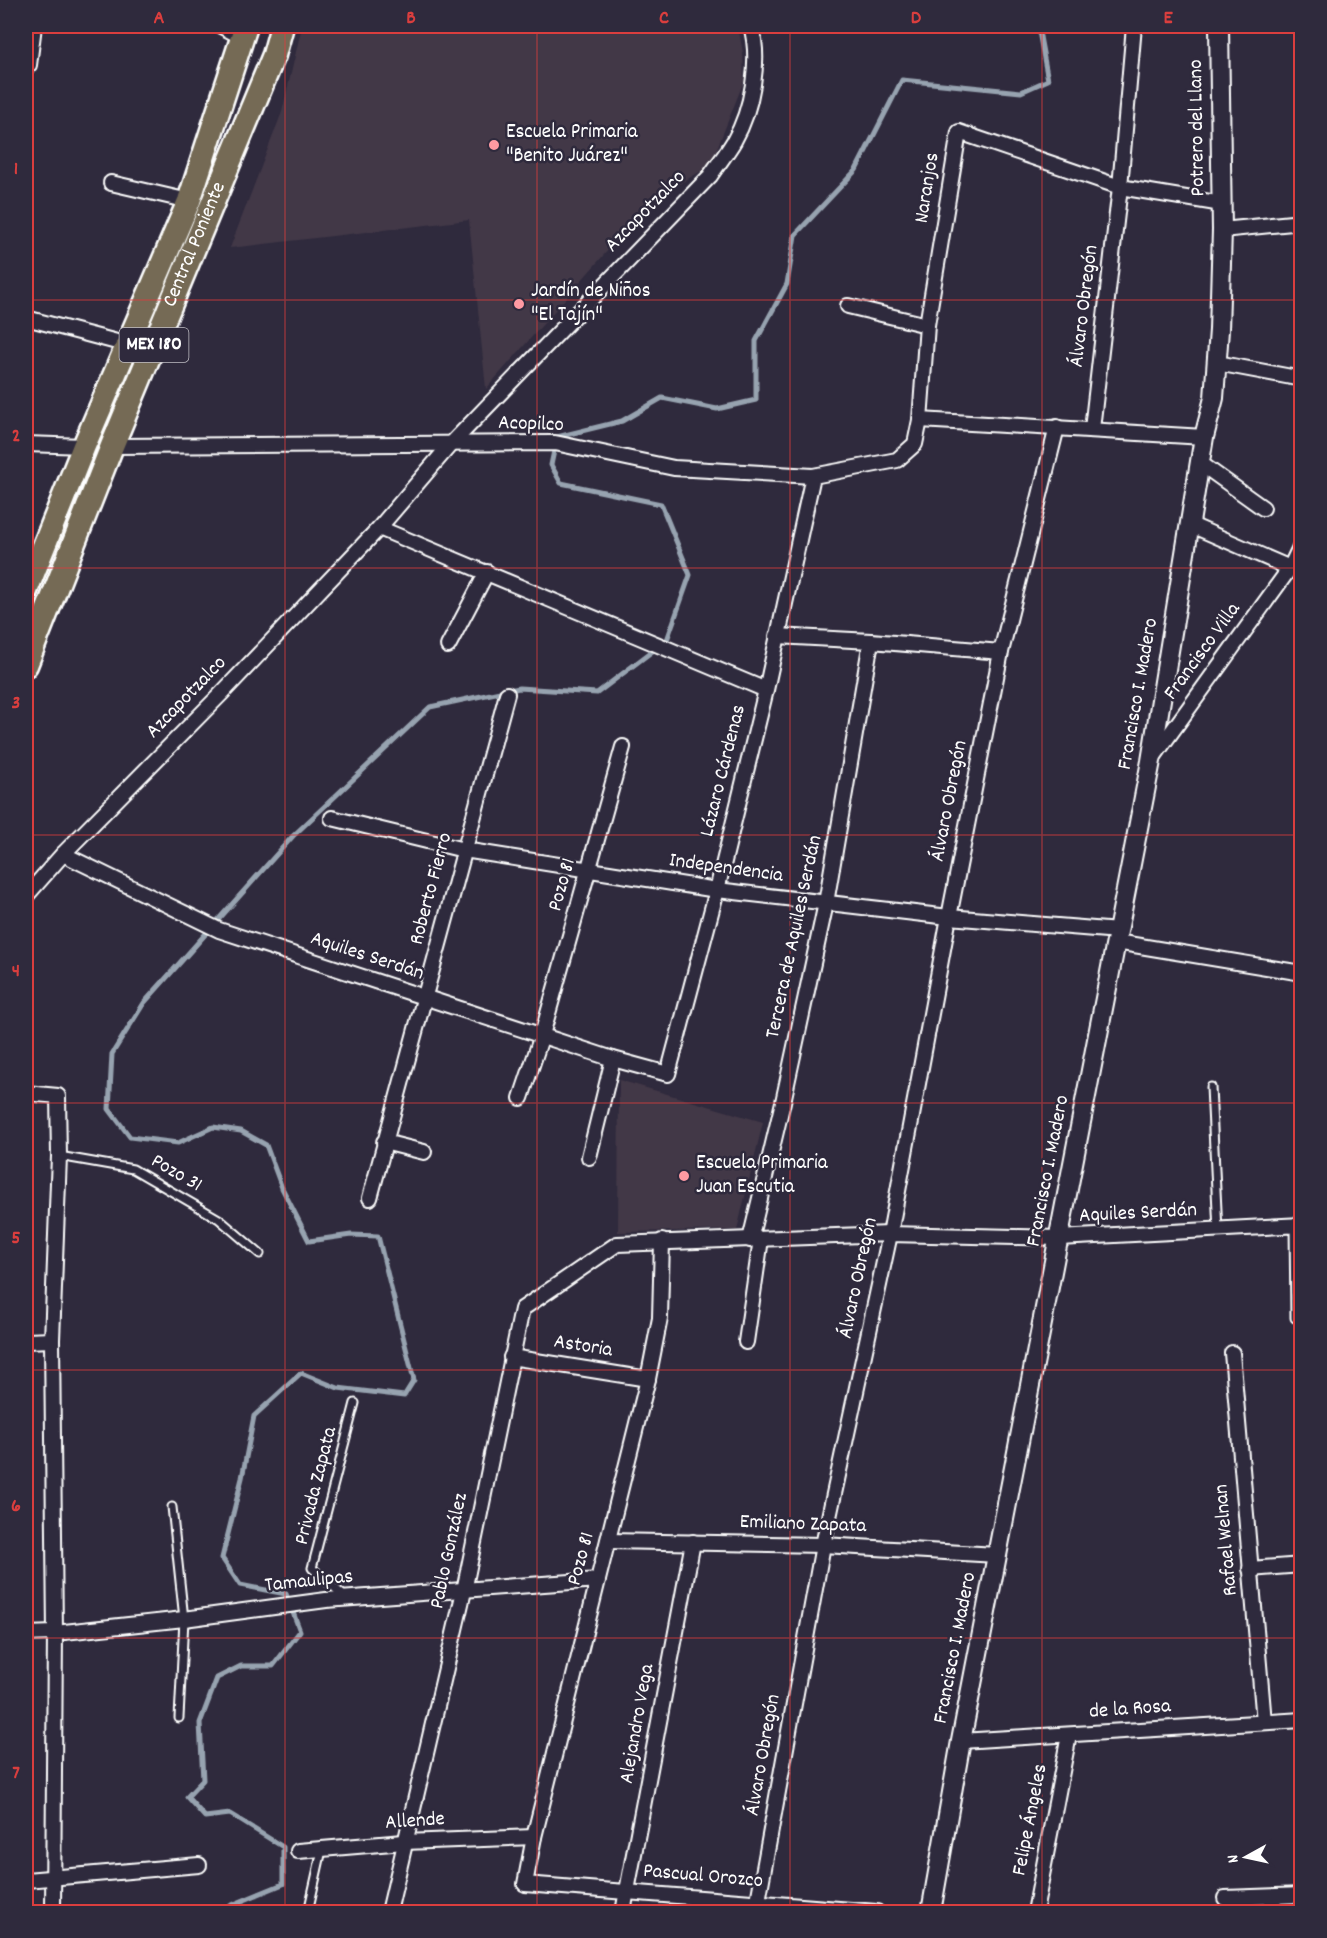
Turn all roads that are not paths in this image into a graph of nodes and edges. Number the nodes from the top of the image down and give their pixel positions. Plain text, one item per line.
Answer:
1 (34, 26) edge
2 (221, 26) edge
3 (282, 26) edge
4 (751, 26) edge
5 (1134, 26) edge
6 (1219, 26) edge
7 (245, 32) edge
8 (27, 65) edge
9 (111, 183) dead end
10 (1120, 187) junction
11 (189, 201) junction
12 (1222, 204) junction
13 (1302, 222) edge
14 (1222, 230) junction
15 (848, 306) dead end
16 (26, 318) edge
17 (927, 325) junction
18 (128, 343) junction
19 (151, 351) junction
20 (1217, 363) junction
21 (1302, 379) edge
22 (920, 420) junction
23 (1057, 427) junction
24 (1092, 429) junction
25 (1204, 437) junction
26 (26, 444) edge
27 (450, 445) junction
28 (84, 446) junction
29 (112, 446) junction
30 (1200, 463) junction
31 (813, 476) junction
32 (1263, 508) dead end
33 (1191, 525) junction
34 (379, 528) junction
35 (1302, 543) edge
36 (1290, 568) junction
37 (487, 572) junction
38 (26, 591) edge
39 (777, 636) junction
40 (871, 640) junction
41 (448, 646) dead end
42 (1001, 652) junction
43 (26, 665) edge
44 (766, 690) junction
45 (507, 694) dead end
46 (623, 747) dead end
47 (1151, 761) junction
48 (332, 818) dead end
49 (464, 850) junction
50 (63, 854) junction
51 (589, 870) junction
52 (717, 890) junction
53 (26, 897) edge
54 (826, 903) junction
55 (949, 917) junction
56 (1118, 937) junction
57 (1302, 973) edge
58 (425, 998) junction
59 (542, 1035) junction
60 (613, 1059) junction
61 (668, 1074) joint
62 (1211, 1087) dead end
63 (26, 1092) edge
64 (521, 1098) dead end
65 (384, 1142) junction
66 (424, 1152) dead end
67 (60, 1156) junction
68 (589, 1157) dead end
69 (370, 1198) dead end
70 (1298, 1225) edge
71 (1218, 1231) junction
72 (890, 1234) junction
73 (1059, 1239) junction
74 (756, 1240) junction
75 (662, 1241) junction
76 (617, 1244) joint
77 (260, 1254) dead end
78 (1295, 1318) dead end
79 (51, 1340) junction
80 (26, 1341) edge
81 (746, 1342) dead end
82 (1232, 1353) dead end
83 (511, 1357) junction
84 (648, 1379) junction
85 (355, 1403) dead end
86 (172, 1507) dead end
87 (608, 1541) junction
88 (693, 1542) junction
89 (823, 1545) junction
90 (997, 1555) junction
91 (1302, 1565) edge
92 (1250, 1569) junction
93 (598, 1580) junction
94 (464, 1591) junction
95 (347, 1598) junction
96 (184, 1619) junction
97 (55, 1633) junction
98 (26, 1634) edge
99 (179, 1718) dead end
100 (1302, 1720) edge
101 (1264, 1722) junction
102 (1069, 1735) junction
103 (961, 1741) junction
104 (534, 1837) junction
105 (404, 1842) junction
106 (322, 1850) junction
107 (298, 1851) dead end
108 (200, 1864) dead end
109 (53, 1877) junction
110 (26, 1880) edge
111 (525, 1884) joint
112 (628, 1892) junction
113 (1302, 1895) edge
114 (1225, 1898) dead end
115 (758, 1908) edge
116 (53, 1912) edge
117 (308, 1912) edge
118 (389, 1912) edge
119 (623, 1912) edge
120 (877, 1912) edge
121 (931, 1912) edge
122 (1035, 1912) edge

1 - 8 street
2 - 7 street
3 - 19 main road, Central Poniente / MEX 180
4 - 27 street, Azcapotzalco
5 - 10 street
6 - 12 street, Potrero del Llano
7 - 11 main road, Central Poniente / MEX 180
9 - 11 street
10 - 12 street, Naranjos
10 - 17 street, Naranjos
10 - 24 street, Álvaro Obregón
11 - 18 main road, Central Poniente / MEX 180
12 - 14 street, Potrero del Llano
13 - 14 street
14 - 20 street, Francisco I. Madero
15 - 17 street
16 - 18 street
17 - 22 street, Naranjos
18 - 19 street
18 - 28 main road, Central Poniente / MEX 180
19 - 29 main road, Central Poniente / MEX 180
20 - 21 street
20 - 25 street, Francisco I. Madero
22 - 23 street
22 - 31 street, Acopilco
23 - 24 street
23 - 42 street, Álvaro Obregón
24 - 25 street
25 - 30 street, Francisco I. Madero
26 - 28 street
27 - 29 street, Acopilco
27 - 31 street, Acopilco
27 - 34 street, Azcapotzalco
28 - 38 main road, Central Poniente / MEX 180
29 - 43 main road, Central Poniente / MEX 180
30 - 32 street
30 - 33 street, Francisco I. Madero
31 - 39 street, Lázaro Cárdenas
33 - 36 street
33 - 47 street, Francisco I. Madero
34 - 37 street
34 - 50 street, Azcapotzalco
35 - 36 street, Francisco Villa
36 - 47 street, Francisco Villa
37 - 41 street
37 - 44 street
39 - 40 street
39 - 44 street, Lázaro Cárdenas
40 - 42 street
40 - 54 street, Tercera de Aquiles Serdán
42 - 55 street, Álvaro Obregón
44 - 52 street, Lázaro Cárdenas
45 - 49 street, Roberto Fierro
46 - 51 street, Pozo 81
47 - 56 street, Francisco I. Madero
48 - 49 street, Independencia
49 - 51 street, Independencia
49 - 58 street, Roberto Fierro
50 - 53 street, Azcapotzalco
50 - 58 street, Aquiles Serdán
51 - 52 street, Independencia
51 - 59 street, Pozo 81
52 - 54 street, Independencia
52 - 61 street, Lázaro Cárdenas
54 - 55 street, Independencia
54 - 74 street, Tercera de Aquiles Serdán
55 - 56 street, Independencia
55 - 72 street, Álvaro Obregón
56 - 57 street, Independencia
56 - 73 street, Francisco I. Madero
58 - 59 street, Aquiles Serdán
58 - 65 street, Roberto Fierro
59 - 60 street, Aquiles Serdán
59 - 64 street, Pozo 81
60 - 61 street, Aquiles Serdán
60 - 68 street
62 - 71 lane
63 - 67 street
65 - 66 street
65 - 69 street, Roberto Fierro
67 - 77 lane, Pozo 31
67 - 79 street
70 - 71 street, Aquiles Serdán
70 - 78 lane
71 - 73 street, Aquiles Serdán
72 - 73 street, Aquiles Serdán
72 - 74 street, Aquiles Serdán
72 - 89 street, Álvaro Obregón
73 - 90 street, Francisco I. Madero
74 - 75 street, Aquiles Serdán
74 - 81 street, Tercera de Aquiles Serdán
75 - 76 street, Aquiles Serdán
75 - 84 street, Pozo 81
76 - 83 street, Pablo González
79 - 80 street
79 - 97 street
82 - 92 street, Rafael Welnan
83 - 84 street, Astoria
83 - 94 street, Pablo González
84 - 87 street, Pozo 81
85 - 95 lane, Privada Zapata
86 - 96 lane
87 - 88 street, Emiliano Zapata
87 - 93 street, Pozo 81
88 - 89 street, Emiliano Zapata
88 - 112 street, Alejandro Vega
89 - 90 street, Emiliano Zapata
89 - 115 street, Álvaro Obregón
90 - 103 street, Francisco I. Madero
91 - 92 street
92 - 101 street, Rafael Welnan
93 - 94 street, Tamaulipas
93 - 104 street, Pozo 81
94 - 95 street, Tamaulipas
94 - 105 street, Pablo González
95 - 96 street, Tamaulipas
96 - 97 street, Tamaulipas
96 - 99 lane
97 - 98 street, Tamaulipas
97 - 109 street
100 - 101 street, de la Rosa
101 - 102 street, de la Rosa
102 - 103 street, de la Rosa
102 - 122 street, Felipe Ángeles
103 - 121 street, Francisco I. Madero
104 - 105 street, Allende
104 - 111 street, Pozo 81
105 - 106 street, Allende
105 - 118 street, Pablo González
106 - 107 street, Allende
106 - 117 lane
108 - 109 street
109 - 110 street
109 - 116 street
111 - 112 street, Pascual Orozco
112 - 115 street, Pascual Orozco
112 - 119 street, Alejandro Vega
113 - 114 street
115 - 120 street, Pascual Orozco

